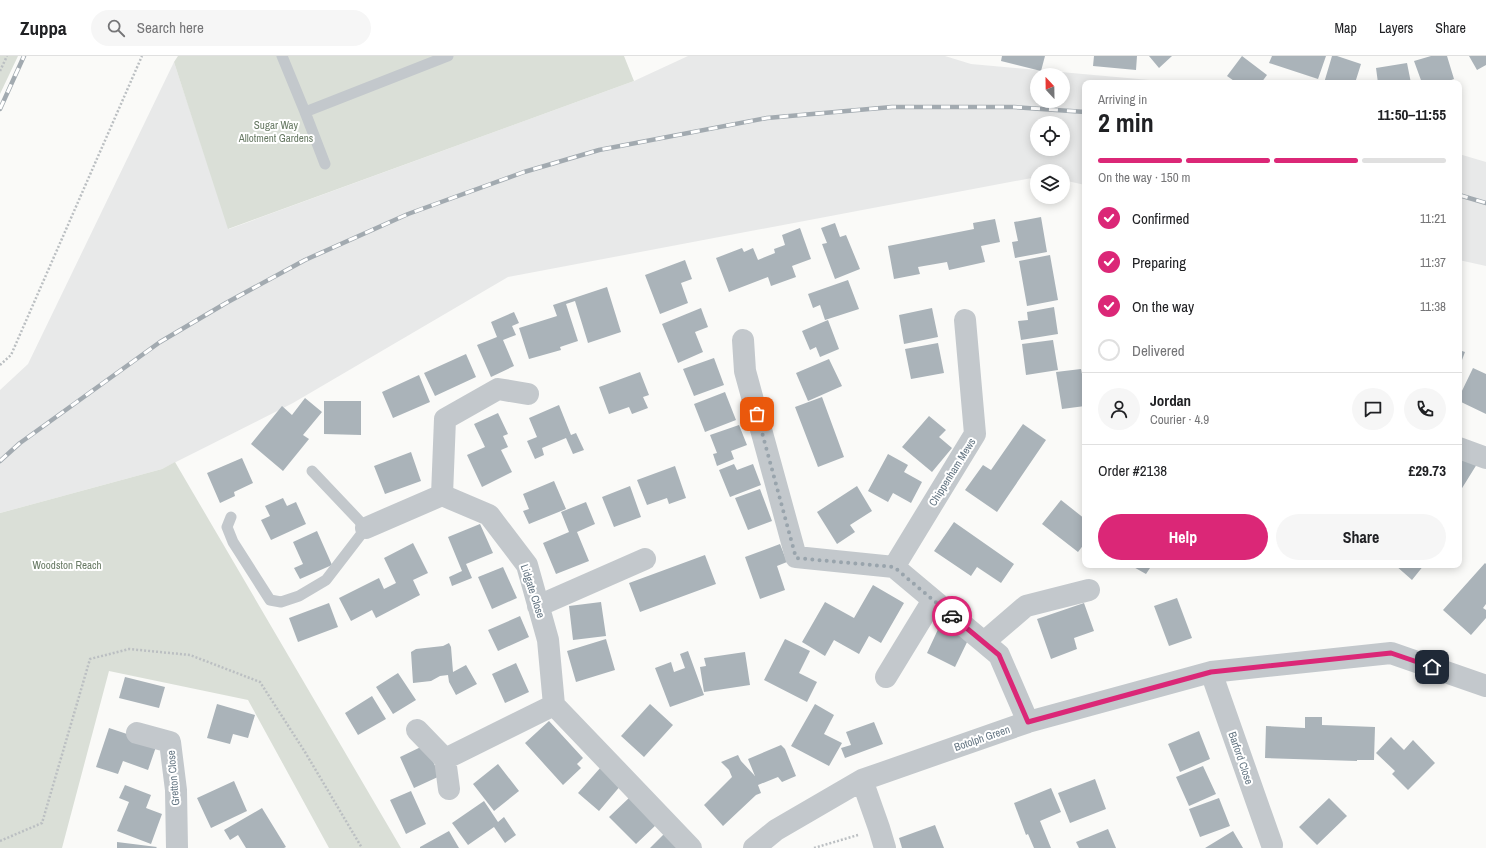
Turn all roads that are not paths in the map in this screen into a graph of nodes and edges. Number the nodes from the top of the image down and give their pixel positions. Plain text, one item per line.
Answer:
1 (282, 56) edge
2 (448, 56) edge
3 (305, 112) junction
4 (325, 164) dead end
5 (965, 320) dead end
6 (743, 340) dead end
7 (528, 394) dead end
8 (1462, 449) edge
9 (1486, 458) edge
10 (312, 471) dead end
11 (442, 495) junction
12 (231, 517) dead end
13 (366, 528) junction
14 (645, 559) dead end
15 (894, 567) junction
16 (1089, 590) dead end
17 (933, 600) junction
18 (538, 606) junction
19 (984, 642) junction
20 (1211, 672) junction
21 (886, 677) dead end
22 (1486, 686) edge
23 (554, 705) junction
24 (1028, 722) junction
25 (417, 730) dead end
26 (137, 733) dead end
27 (445, 759) junction
28 (862, 780) junction
29 (449, 789) dead end
30 (882, 838) edge
31 (1272, 845) dead end
32 (176, 848) edge
33 (691, 848) edge
34 (754, 848) edge

1 - 3 lane
2 - 3 lane
3 - 4 lane
5 - 15 street, Chippenham Mews
6 - 15 street
7 - 11 street
8 - 9 street
10 - 13 lane
11 - 13 street
11 - 18 street, Lidgate Close
12 - 13 lane
14 - 18 street
15 - 17 street
16 - 19 street
17 - 19 street
17 - 21 street
18 - 23 street, Lidgate Close
19 - 24 street
20 - 22 street, Botolph Green
20 - 24 street, Botolph Green
20 - 31 street, Barford Close
23 - 27 street
23 - 33 street
24 - 28 street, Botolph Green
25 - 27 street
26 - 32 street, Gretton Close
27 - 29 street
28 - 30 street
28 - 34 street, Botolph Green

